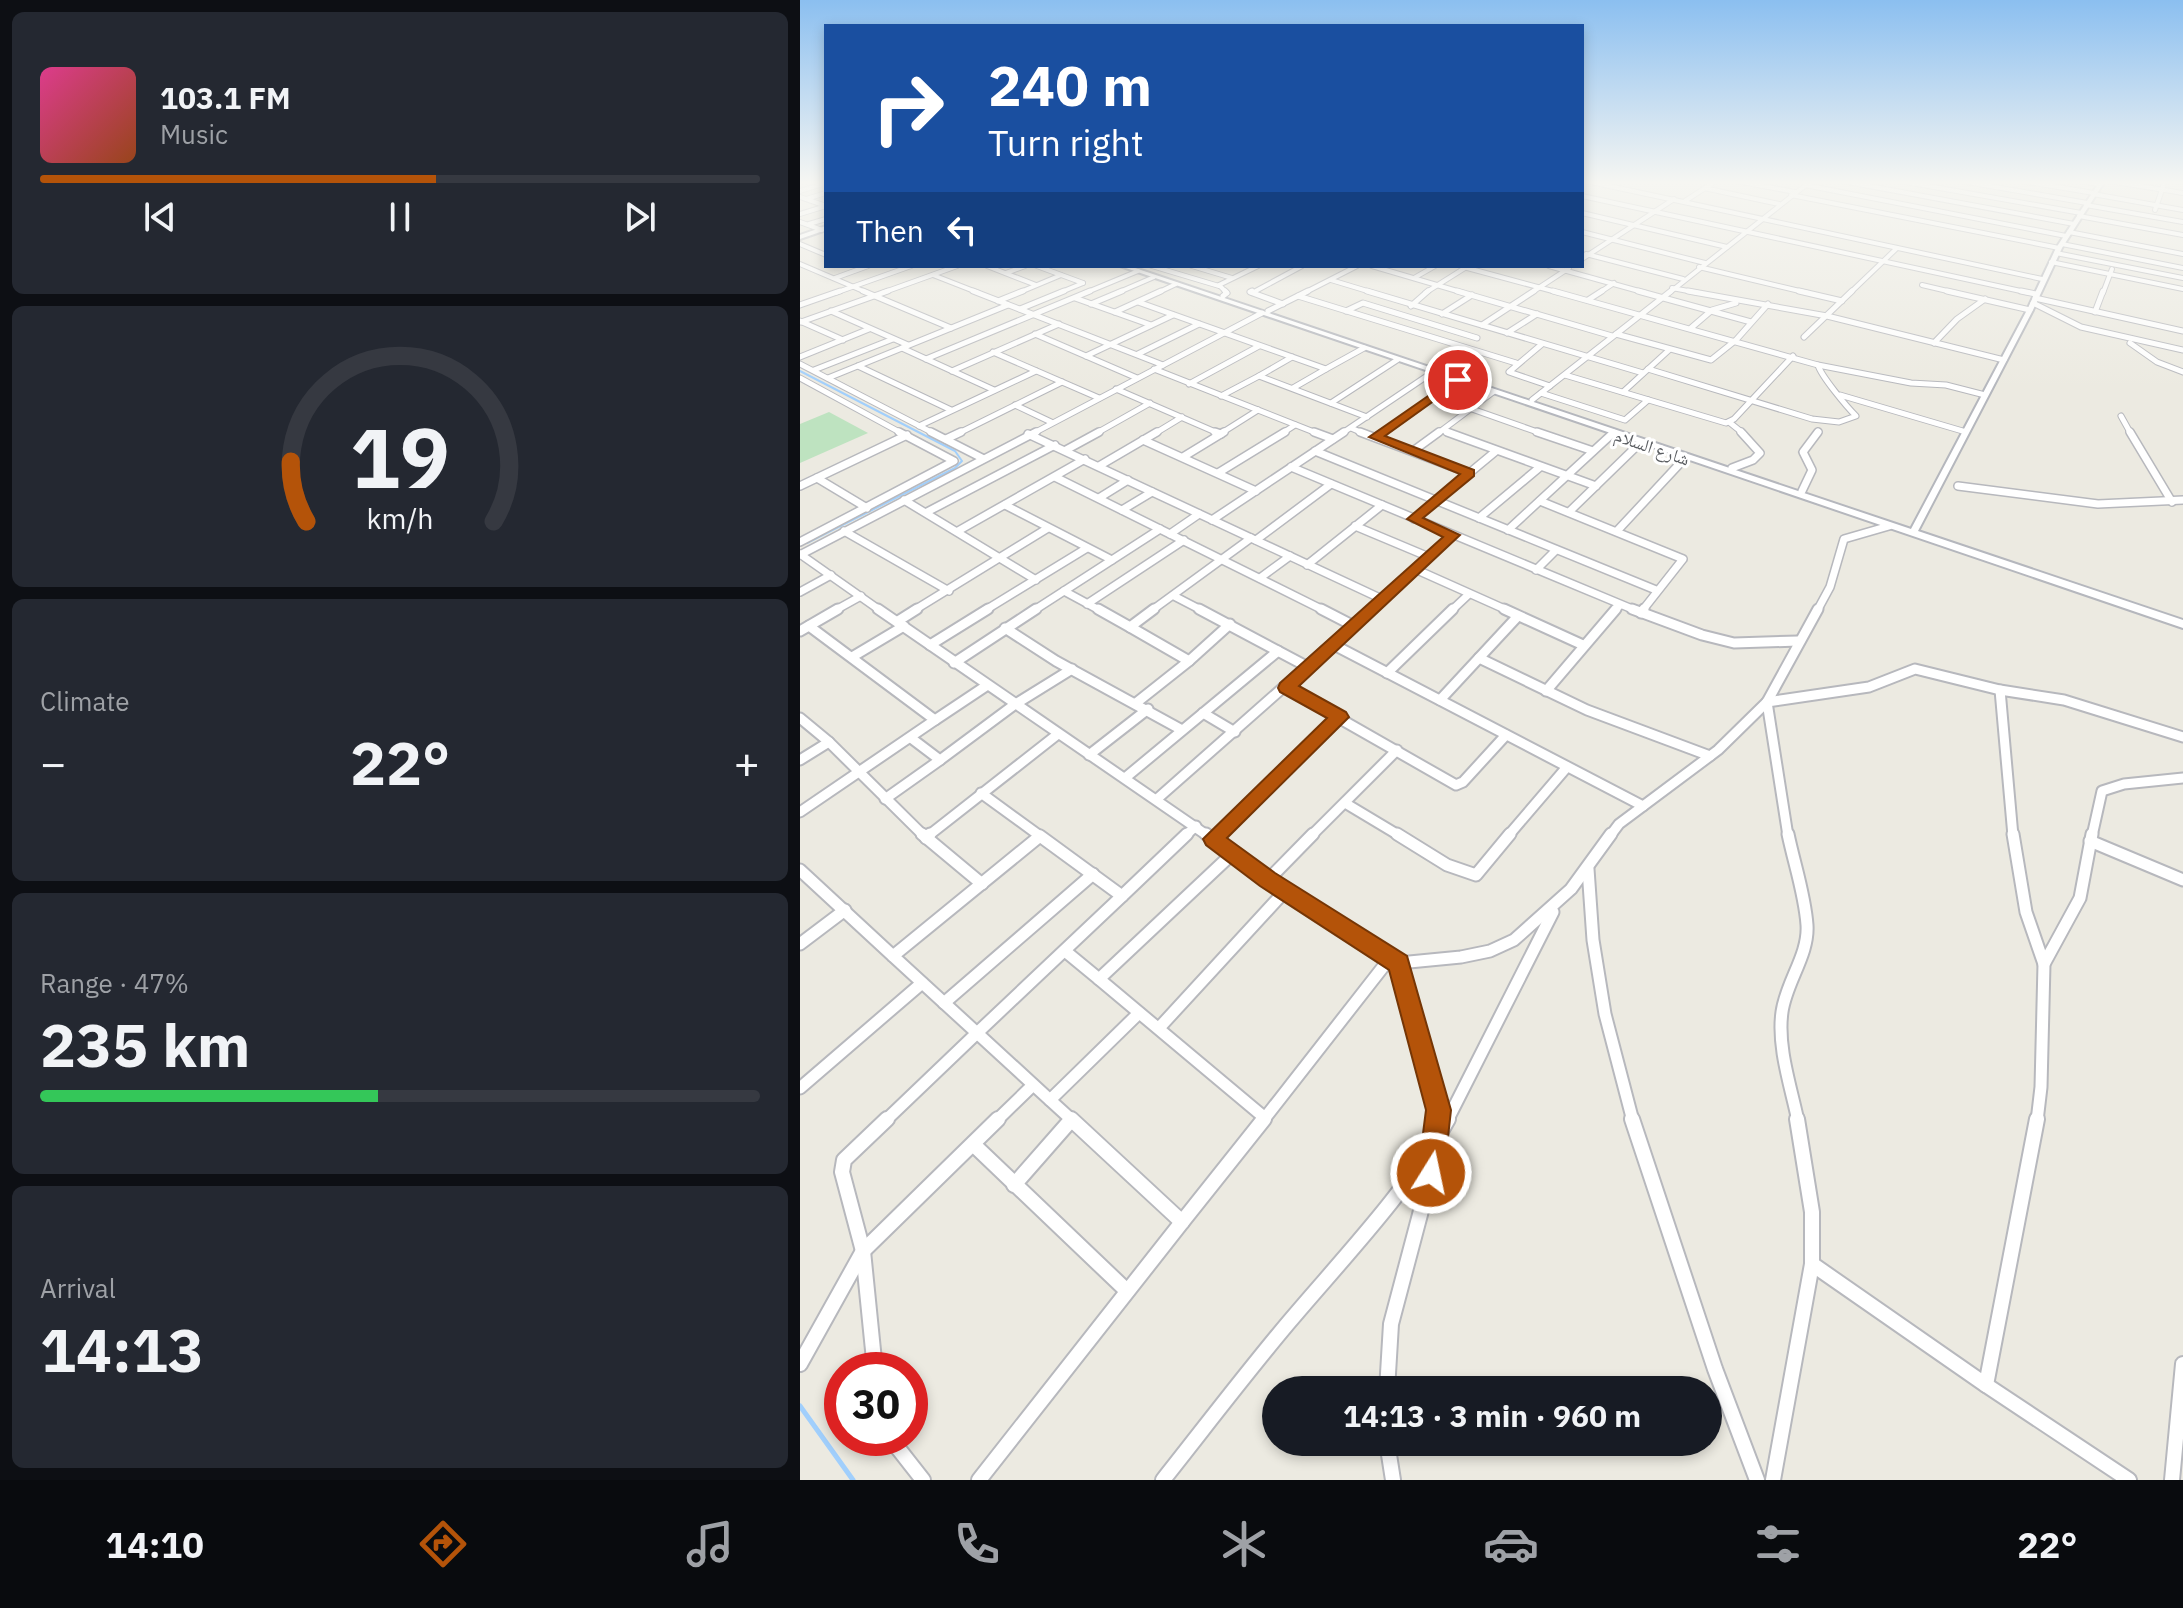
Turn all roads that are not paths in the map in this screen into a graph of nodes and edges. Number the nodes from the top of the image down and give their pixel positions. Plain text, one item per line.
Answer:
1 (1655, 250) edge
2 (1723, 250) edge
3 (1836, 250) edge
4 (1894, 250) edge
5 (1907, 250) edge
6 (2058, 250) edge
7 (2079, 250) edge
8 (2095, 250) edge
9 (2158, 250) edge
10 (2163, 250) edge
11 (1585, 254) edge
12 (2183, 254) edge
13 (2118, 255) junction
14 (1882, 259) junction
15 (2051, 262) junction
16 (2153, 262) junction
17 (1705, 263) junction
18 (800, 264) edge
19 (2114, 265) junction
20 (1699, 267) junction
21 (905, 268) edge
22 (952, 268) edge
23 (992, 268) edge
24 (1020, 268) edge
25 (1042, 268) edge
26 (1158, 268) edge
27 (1199, 268) edge
28 (1254, 268) edge
29 (1298, 268) edge
30 (1342, 268) edge
31 (1353, 268) edge
32 (1378, 268) edge
33 (1393, 268) edge
34 (1432, 268) edge
35 (1463, 268) edge
36 (1469, 268) edge
37 (1558, 268) edge
38 (1569, 268) edge
39 (2183, 268) edge
40 (861, 269) edge
41 (1136, 269) edge
42 (1349, 270) junction
43 (1566, 270) junction
44 (1388, 271) junction
45 (1935, 272) junction
46 (2151, 272) junction
47 (1006, 273) junction
48 (2110, 274) junction
49 (933, 275) junction
50 (1061, 275) junction
51 (1154, 277) junction
52 (835, 278) junction
53 (1232, 278) junction
54 (1414, 278) junction
55 (2183, 278) edge
56 (1683, 279) junction
57 (2042, 279) junction
58 (1331, 280) junction
59 (2148, 282) junction
60 (1083, 283) junction
61 (1614, 283) junction
62 (1176, 284) junction
63 (1435, 284) junction
64 (1036, 285) junction
65 (1922, 285) junction
66 (854, 286) junction
67 (1352, 286) junction
68 (1540, 287) junction
69 (1098, 288) junction
70 (1672, 288) junction
71 (2183, 289) edge
72 (1221, 291) junction
73 (1916, 291) dead end
74 (878, 295) junction
75 (1472, 295) junction
76 (1298, 296) junction
77 (800, 297) edge
78 (1662, 297) junction
79 (1075, 298) junction
80 (1985, 299) junction
81 (1588, 300) junction
82 (809, 301) junction
83 (998, 301) junction
84 (1742, 301) junction
85 (1842, 301) junction
86 (2034, 301) junction
87 (1138, 302) junction
88 (1363, 303) junction
89 (1091, 304) junction
90 (1283, 304) junction
91 (1768, 304) junction
92 (800, 305) edge
93 (1008, 305) junction
94 (1413, 305) junction
95 (1511, 306) junction
96 (1020, 309) junction
97 (1712, 310) junction
98 (831, 311) junction
99 (1346, 311) junction
100 (1115, 312) junction
101 (1265, 312) junction
102 (2095, 312) junction
103 (1396, 313) junction
104 (1442, 314) junction
105 (1537, 314) junction
106 (1640, 314) junction
107 (1034, 315) junction
108 (1173, 315) junction
109 (1827, 316) junction
110 (1380, 321) junction
111 (801, 322) edge
112 (1751, 322) junction
113 (1059, 324) junction
114 (1199, 324) junction
115 (1151, 325) junction
116 (1482, 325) junction
117 (951, 328) junction
118 (1491, 328) junction
119 (1691, 328) junction
120 (869, 329) junction
121 (2183, 331) edge
122 (1224, 333) junction
123 (1507, 333) junction
124 (1035, 334) junction
125 (1614, 335) junction
126 (1173, 337) junction
127 (1804, 337) dead end
128 (1477, 338) junction
129 (893, 339) junction
130 (2124, 339) junction
131 (843, 340) junction
132 (1736, 340) junction
133 (1934, 343) junction
134 (1111, 344) junction
135 (1542, 344) junction
136 (1198, 346) junction
137 (1259, 346) junction
138 (905, 347) junction
139 (1463, 347) junction
140 (1364, 348) junction
141 (818, 350) junction
142 (1669, 350) junction
143 (2183, 350) edge
144 (993, 352) junction
145 (1138, 354) junction
146 (1086, 356) junction
147 (1586, 356) junction
148 (1793, 356) junction
149 (800, 357) edge
150 (1292, 357) junction
151 (926, 359) junction
152 (841, 360) junction
153 (1397, 360) junction
154 (2004, 360) junction
155 (1516, 363) junction
156 (800, 364) edge
157 (1163, 365) junction
158 (1818, 365) junction
159 (858, 366) junction
160 (1154, 369) junction
161 (1326, 369) junction
162 (814, 370) junction
163 (952, 371) junction
164 (1036, 371) junction
165 (1646, 371) junction
166 (1433, 372) junction
167 (2183, 372) edge
168 (1565, 375) junction
169 (1259, 376) junction
170 (800, 378) edge
171 (828, 378) junction
172 (1137, 378) junction
173 (1458, 380) junction
174 (1062, 382) junction
175 (1189, 384) junction
176 (1550, 386) junction
177 (1293, 388) junction
178 (1116, 389) junction
179 (994, 390) junction
180 (1493, 392) junction
181 (1623, 392) junction
182 (1541, 393) junction
183 (1840, 395) junction
184 (1985, 395) junction
185 (1221, 396) junction
186 (1099, 398) junction
187 (1753, 399) junction
188 (1532, 400) junction
189 (1648, 400) junction
190 (1150, 403) junction
191 (1331, 403) junction
192 (1015, 405) junction
193 (1472, 409) junction
194 (951, 410) junction
195 (1258, 410) junction
196 (2121, 416) dead end
197 (1182, 417) junction
198 (1367, 417) junction
199 (1051, 422) junction
200 (1729, 422) junction
201 (1295, 425) junction
202 (919, 426) junction
203 (1351, 428) junction
204 (1443, 430) junction
205 (1818, 432) dead end
206 (1966, 432) junction
207 (1613, 433) junction
208 (1028, 434) junction
209 (1221, 434) junction
210 (907, 435) junction
211 (1376, 437) junction
212 (946, 439) junction
213 (1333, 439) junction
214 (1143, 440) junction
215 (1640, 443) junction
216 (1055, 445) junction
217 (1066, 450) junction
218 (1315, 451) junction
219 (1413, 451) junction
220 (1496, 451) junction
221 (1593, 451) junction
222 (1183, 457) junction
223 (982, 458) junction
224 (1685, 458) junction
225 (1085, 459) junction
226 (1099, 466) junction
227 (1291, 467) junction
228 (1540, 467) junction
229 (1732, 468) junction
230 (1218, 473) junction
231 (1469, 473) junction
232 (1567, 476) junction
233 (1055, 477) junction
234 (817, 478) junction
235 (1128, 480) junction
236 (1331, 484) junction
237 (800, 486) edge
238 (1596, 486) junction
239 (1958, 486) dead end
240 (1256, 491) junction
241 (1802, 491) junction
242 (1152, 492) junction
243 (1099, 498) junction
244 (904, 500) junction
245 (1436, 500) junction
246 (2183, 500) edge
247 (1540, 501) junction
248 (2172, 502) junction
249 (1005, 505) junction
250 (1382, 505) junction
251 (867, 508) junction
252 (1122, 510) junction
253 (927, 512) junction
254 (1569, 512) junction
255 (1199, 514) junction
256 (1479, 518) junction
257 (1414, 519) junction
258 (1212, 520) junction
259 (1355, 526) junction
260 (1889, 526) junction
261 (1048, 528) junction
262 (1160, 529) junction
263 (1915, 529) junction
264 (1508, 530) junction
265 (844, 531) junction
266 (958, 531) junction
267 (1617, 531) junction
268 (1170, 534) junction
269 (1453, 535) junction
270 (1253, 539) junction
271 (1184, 540) junction
272 (800, 542) edge
273 (1087, 548) junction
274 (1556, 550) junction
275 (800, 555) edge
276 (1290, 556) junction
277 (1429, 557) junction
278 (1002, 558) junction
279 (1223, 559) junction
280 (1112, 560) junction
281 (1307, 565) junction
282 (1415, 569) junction
283 (1536, 570) junction
284 (831, 575) junction
285 (1260, 578) junction
286 (1036, 580) junction
287 (1656, 590) junction
288 (949, 591) junction
289 (1064, 591) junction
290 (800, 592) edge
291 (1469, 594) junction
292 (861, 596) junction
293 (1174, 596) junction
294 (1384, 600) junction
295 (1087, 604) junction
296 (1620, 605) junction
297 (1641, 613) junction
298 (1518, 616) junction
299 (2183, 621) edge
300 (901, 624) junction
301 (1230, 624) junction
302 (1354, 626) junction
303 (1130, 627) junction
304 (804, 628) edge
305 (1005, 628) junction
306 (1798, 641) junction
307 (930, 645) junction
308 (1334, 645) junction
309 (1583, 645) junction
310 (1278, 651) junction
311 (852, 657) junction
312 (1479, 658) junction
313 (1189, 661) junction
314 (954, 663) junction
315 (1308, 667) junction
316 (1072, 669) junction
317 (1387, 673) junction
318 (986, 686) junction
319 (1286, 688) junction
320 (2000, 690) junction
321 (1546, 691) junction
322 (1440, 700) junction
323 (1767, 702) junction
324 (1136, 703) junction
325 (1014, 705) junction
326 (1148, 709) junction
327 (1203, 713) junction
328 (1340, 717) junction
329 (800, 718) edge
330 (935, 720) junction
331 (1182, 730) junction
332 (1235, 732) junction
333 (1058, 734) junction
334 (1506, 735) junction
335 (2183, 737) edge
336 (911, 738) junction
337 (829, 742) junction
338 (1397, 750) junction
339 (1089, 755) junction
340 (1710, 756) junction
341 (800, 760) edge
342 (940, 760) junction
343 (1567, 767) junction
344 (859, 772) junction
345 (1125, 778) junction
346 (2183, 778) edge
347 (981, 793) junction
348 (885, 799) junction
349 (1157, 799) junction
350 (1345, 803) junction
351 (1643, 806) junction
352 (800, 812) edge
353 (1196, 826) junction
354 (1040, 836) junction
355 (926, 838) junction
356 (1213, 839) junction
357 (2090, 841) junction
358 (1232, 854) junction
359 (1588, 869) junction
360 (800, 870) edge
361 (1093, 874) junction
362 (1268, 880) junction
363 (2183, 880) edge
364 (982, 884) junction
365 (1285, 891) junction
366 (1123, 896) junction
367 (1558, 902) junction
368 (845, 910) junction
369 (800, 944) edge
370 (1065, 951) junction
371 (893, 956) junction
372 (1394, 961) junction
373 (2044, 964) junction
374 (1099, 979) junction
375 (922, 983) junction
376 (944, 1003) junction
377 (1139, 1013) junction
378 (1159, 1028) junction
379 (977, 1033) junction
380 (1033, 1085) junction
381 (800, 1088) edge
382 (1050, 1100) junction
383 (1265, 1118) junction
384 (1071, 1120) junction
385 (1437, 1138) junction
386 (974, 1145) junction
387 (1014, 1185) junction
388 (1182, 1222) junction
389 (863, 1251) junction
390 (1812, 1264) junction
391 (1127, 1291) junction
392 (873, 1352) edge
393 (800, 1364) edge
394 (2183, 1364) edge
395 (1388, 1376) edge
396 (1986, 1385) junction
397 (904, 1456) edge
398 (1389, 1456) edge
399 (923, 1480) edge
400 (979, 1480) edge
401 (1163, 1480) edge
402 (1393, 1480) edge
403 (1757, 1480) edge
404 (1773, 1480) edge
405 (2129, 1480) edge
406 (2172, 1480) edge

1 - 17 street
2 - 17 street
3 - 14 street
4 - 14 street
5 - 57 street
6 - 15 main road
7 - 19 street
8 - 13 street
9 - 16 street
10 - 12 street
11 - 56 street
13 - 16 street
13 - 19 street
14 - 45 street
14 - 85 street
15 - 48 street
15 - 57 main road
16 - 39 street
16 - 46 street
17 - 20 street
18 - 52 street
19 - 46 street
19 - 48 street
20 - 56 street
20 - 85 street
21 - 66 street
22 - 49 street
23 - 47 street
24 - 47 street
25 - 50 street
26 - 72 street
27 - 53 street
28 - 53 street
29 - 90 street
30 - 42 street
31 - 42 street
32 - 44 street
33 - 44 street
34 - 54 street
35 - 63 street
36 - 68 street
37 - 43 street
38 - 43 street
40 - 52 street
41 - 51 main road, شارع السلام
41 - 69 street
41 - 72 main road, شارع السلام
42 - 58 street
43 - 61 street
43 - 68 street
44 - 54 street
45 - 65 street
45 - 86 street
46 - 55 street
46 - 59 street
47 - 64 street
48 - 59 street
48 - 102 street
49 - 74 street
49 - 83 street
50 - 60 street
50 - 64 street
51 - 62 main road, شارع السلام
51 - 89 street
52 - 66 street
53 - 72 street
54 - 63 street
56 - 70 street
57 - 86 main road
58 - 67 street
58 - 76 street
59 - 71 street
60 - 69 street
60 - 96 street
61 - 78 street
61 - 81 street
62 - 87 street
62 - 101 main road, شارع السلام
63 - 75 street
63 - 94 street
64 - 83 street
65 - 73 street
65 - 80 street
66 - 74 street
66 - 82 street
67 - 88 street
67 - 94 street
68 - 81 street
68 - 95 street
69 - 79 street
70 - 78 street
70 - 84 street
72 - 101 main road, شارع السلام
74 - 98 street
74 - 117 street
75 - 95 street
75 - 104 street
76 - 90 street
76 - 99 street
77 - 82 street
78 - 97 street
78 - 106 street
79 - 89 street
79 - 107 street
80 - 86 street
80 - 133 street
81 - 106 street
82 - 92 street
83 - 93 street
84 - 91 street
84 - 97 street
85 - 109 street
86 - 102 street
86 - 130 street
86 - 154 main road
87 - 100 street
87 - 108 street
88 - 99 street
88 - 103 street
89 - 100 street
90 - 101 street
91 - 109 street
91 - 112 street
93 - 96 street
93 - 117 street
94 - 103 street
94 - 104 street
95 - 105 street
95 - 116 street
96 - 107 street
97 - 112 street
97 - 119 street
98 - 111 street
98 - 120 street
99 - 110 street
100 - 115 street
101 - 122 street
101 - 140 main road, شارع السلام
101 - 188 main road, شارع السلام
102 - 121 street
103 - 110 street
103 - 128 street
104 - 116 street
105 - 123 street
105 - 125 street
106 - 119 street
106 - 125 street
107 - 113 street
107 - 151 street
108 - 114 street
108 - 115 street
109 - 127 street
109 - 133 street
110 - 139 street
111 - 131 street
112 - 132 street
113 - 124 street
113 - 134 street
114 - 122 street
114 - 126 street
115 - 134 street
116 - 118 street
117 - 138 street
118 - 123 street
118 - 128 street
119 - 132 street
120 - 129 street
120 - 131 street
122 - 136 street
122 - 137 street
123 - 135 street
124 - 144 street
124 - 146 street
125 - 142 street
125 - 147 street
126 - 136 street
126 - 145 street
128 - 139 street
129 - 138 street
129 - 152 street
130 - 143 street
130 - 167 street
131 - 141 street
132 - 142 street
132 - 148 street
133 - 154 street
134 - 145 street
134 - 146 street
135 - 147 street
135 - 155 street
136 - 157 street
137 - 150 street
137 - 175 street
138 - 151 street
138 - 159 street
139 - 155 street
140 - 153 main road, شارع السلام
140 - 161 street
141 - 149 street
141 - 152 street
142 - 165 street
144 - 163 street
144 - 164 street
145 - 157 street
146 - 172 street
147 - 165 street
147 - 168 street
148 - 158 street
148 - 187 street
150 - 161 street
150 - 169 street
151 - 163 street
152 - 162 street
153 - 166 main road, شارع السلام
153 - 191 street
154 - 184 main road
155 - 176 street
156 - 162 street
157 - 160 street
158 - 183 street
158 - 184 street
159 - 171 street
159 - 194 street
160 - 172 street
160 - 175 street
161 - 177 street
162 - 171 street
163 - 179 street
164 - 174 street
164 - 179 street
165 - 181 street
165 - 187 street
166 - 173 main road, شارع السلام
166 - 198 street
168 - 176 street
168 - 181 street
169 - 177 street
169 - 185 street
170 - 210 street
171 - 202 street
172 - 178 street
173 - 180 main road, شارع السلام
173 - 211 street
174 - 186 street
174 - 192 street
175 - 185 street
176 - 182 street
177 - 191 street
178 - 186 street
178 - 190 street
179 - 194 street
180 - 193 street
180 - 207 main road, شارع السلام
181 - 189 street
182 - 188 street
182 - 189 street
183 - 187 street
183 - 206 street
184 - 206 main road
185 - 195 street
186 - 199 street
187 - 200 street
188 - 229 main road, شارع السلام
189 - 200 street
190 - 197 street
190 - 217 street
191 - 198 street
192 - 199 street
192 - 212 street
193 - 204 street
193 - 221 street
194 - 202 street
195 - 201 street
195 - 209 street
196 - 248 street
197 - 209 street
197 - 214 street
198 - 203 street
199 - 208 street
200 - 229 street
201 - 213 street
201 - 230 street
202 - 212 street
203 - 211 street
203 - 213 street
204 - 219 street
204 - 220 street
205 - 241 street
206 - 263 main road
207 - 215 main road, شارع السلام
207 - 221 street
208 - 216 street
208 - 223 street
209 - 222 street
210 - 234 street
210 - 251 street
211 - 219 street
212 - 223 street
213 - 218 street
214 - 222 street
214 - 226 street
215 - 224 main road, شارع السلام
215 - 238 street
216 - 217 street
216 - 253 street
217 - 225 street
218 - 227 street
218 - 245 street
219 - 231 street
220 - 228 street
220 - 231 street
221 - 232 street
222 - 230 street
223 - 244 street
224 - 260 main road, شارع السلام
224 - 267 street
225 - 226 street
225 - 233 street
226 - 235 street
227 - 236 street
227 - 240 street
228 - 232 street
228 - 256 street
229 - 241 main road, شارع السلام
230 - 240 street
231 - 245 street
232 - 238 street
232 - 247 street
233 - 243 street
233 - 249 street
234 - 237 street
234 - 251 street
235 - 242 street
235 - 243 street
236 - 250 street
236 - 270 street
238 - 254 street
239 - 248 street
240 - 258 street
241 - 263 main road, شارع السلام
242 - 252 street
242 - 255 street
243 - 252 street
244 - 253 street
244 - 265 street
245 - 256 street
245 - 257 street
246 - 248 street
247 - 254 street
247 - 264 street
249 - 261 street
249 - 266 street
250 - 257 street
250 - 259 street
251 - 272 street
252 - 262 street
253 - 266 street
254 - 267 street
255 - 258 street
255 - 268 street
256 - 264 street
257 - 269 street
258 - 270 street
259 - 277 street
259 - 281 street
260 - 299 main road, شارع السلام
260 - 306 street
261 - 273 street
261 - 278 street
262 - 268 street
262 - 280 street
263 - 299 main road, شارع السلام
264 - 274 street
265 - 275 street
265 - 288 street
266 - 278 street
267 - 287 street
268 - 271 street
269 - 277 street
269 - 283 street
270 - 276 street
270 - 279 street
271 - 279 street
271 - 295 street
273 - 280 street
273 - 286 street
274 - 283 street
274 - 287 street
275 - 284 street
276 - 281 street
276 - 285 street
277 - 282 street
278 - 286 street
278 - 288 street
279 - 285 street
279 - 293 street
280 - 289 street
281 - 294 street
282 - 291 street
282 - 294 street
283 - 296 street
284 - 290 street
284 - 292 street
285 - 302 street
286 - 307 street
287 - 297 street
288 - 300 street
289 - 295 street
289 - 305 street
291 - 298 street
291 - 317 street
292 - 300 street
292 - 304 street
293 - 301 street
293 - 303 street
294 - 302 street
295 - 303 street
296 - 297 street
296 - 309 street
297 - 306 street
298 - 309 street
298 - 312 street
300 - 307 street
300 - 311 street
301 - 310 street
301 - 313 street
302 - 308 street
303 - 313 street
304 - 311 street
305 - 314 street
305 - 316 street
306 - 323 street
307 - 314 street
308 - 315 street
308 - 317 street
309 - 321 street
310 - 315 street
310 - 327 street
311 - 330 street
312 - 321 street
312 - 322 street
313 - 324 street
314 - 318 street
315 - 319 street
316 - 324 street
316 - 325 street
317 - 322 street
318 - 325 street
318 - 330 street
319 - 328 street
319 - 332 street
320 - 323 street
320 - 335 street
320 - 373 street
321 - 340 street
322 - 334 street
323 - 340 street
323 - 390 street
324 - 326 street
325 - 333 street
325 - 342 street
326 - 331 street
326 - 339 street
327 - 331 street
327 - 332 street
328 - 338 street
328 - 356 street
329 - 337 street
330 - 336 street
331 - 345 street
332 - 349 street
333 - 339 street
333 - 347 street
334 - 338 street
334 - 343 street
336 - 342 street
336 - 344 street
337 - 341 street
337 - 344 street
338 - 350 street
339 - 345 street
340 - 351 street
342 - 348 street
343 - 350 street
343 - 351 street
344 - 348 street
344 - 352 street
345 - 349 street
346 - 357 street
347 - 354 street
347 - 355 street
348 - 355 street
349 - 353 street
350 - 362 street
351 - 359 street
353 - 356 street
353 - 366 street
354 - 361 street
354 - 364 street
355 - 364 street
356 - 358 street
357 - 363 street
357 - 373 street
358 - 362 street
358 - 374 street
359 - 367 street
359 - 403 street
360 - 368 street
361 - 366 street
361 - 376 street
362 - 365 street
364 - 371 street
365 - 372 street
365 - 378 street
366 - 370 street
367 - 372 street
367 - 385 street
368 - 369 street
368 - 371 street
370 - 374 street
370 - 379 street
371 - 375 street
372 - 383 street
372 - 385 street
373 - 396 street
374 - 377 street
375 - 376 street
375 - 381 street
376 - 379 street
377 - 378 street
377 - 382 street
378 - 383 street
379 - 380 street
379 - 389 street
380 - 382 street
380 - 386 street
382 - 384 street
383 - 388 street
384 - 387 street
384 - 388 street
385 - 395 street
385 - 401 street
386 - 387 street
386 - 389 street
387 - 391 street
388 - 391 street
389 - 392 street
389 - 393 street
390 - 396 street
390 - 404 street
391 - 400 street
394 - 406 street
396 - 405 street
397 - 399 street
398 - 402 street

